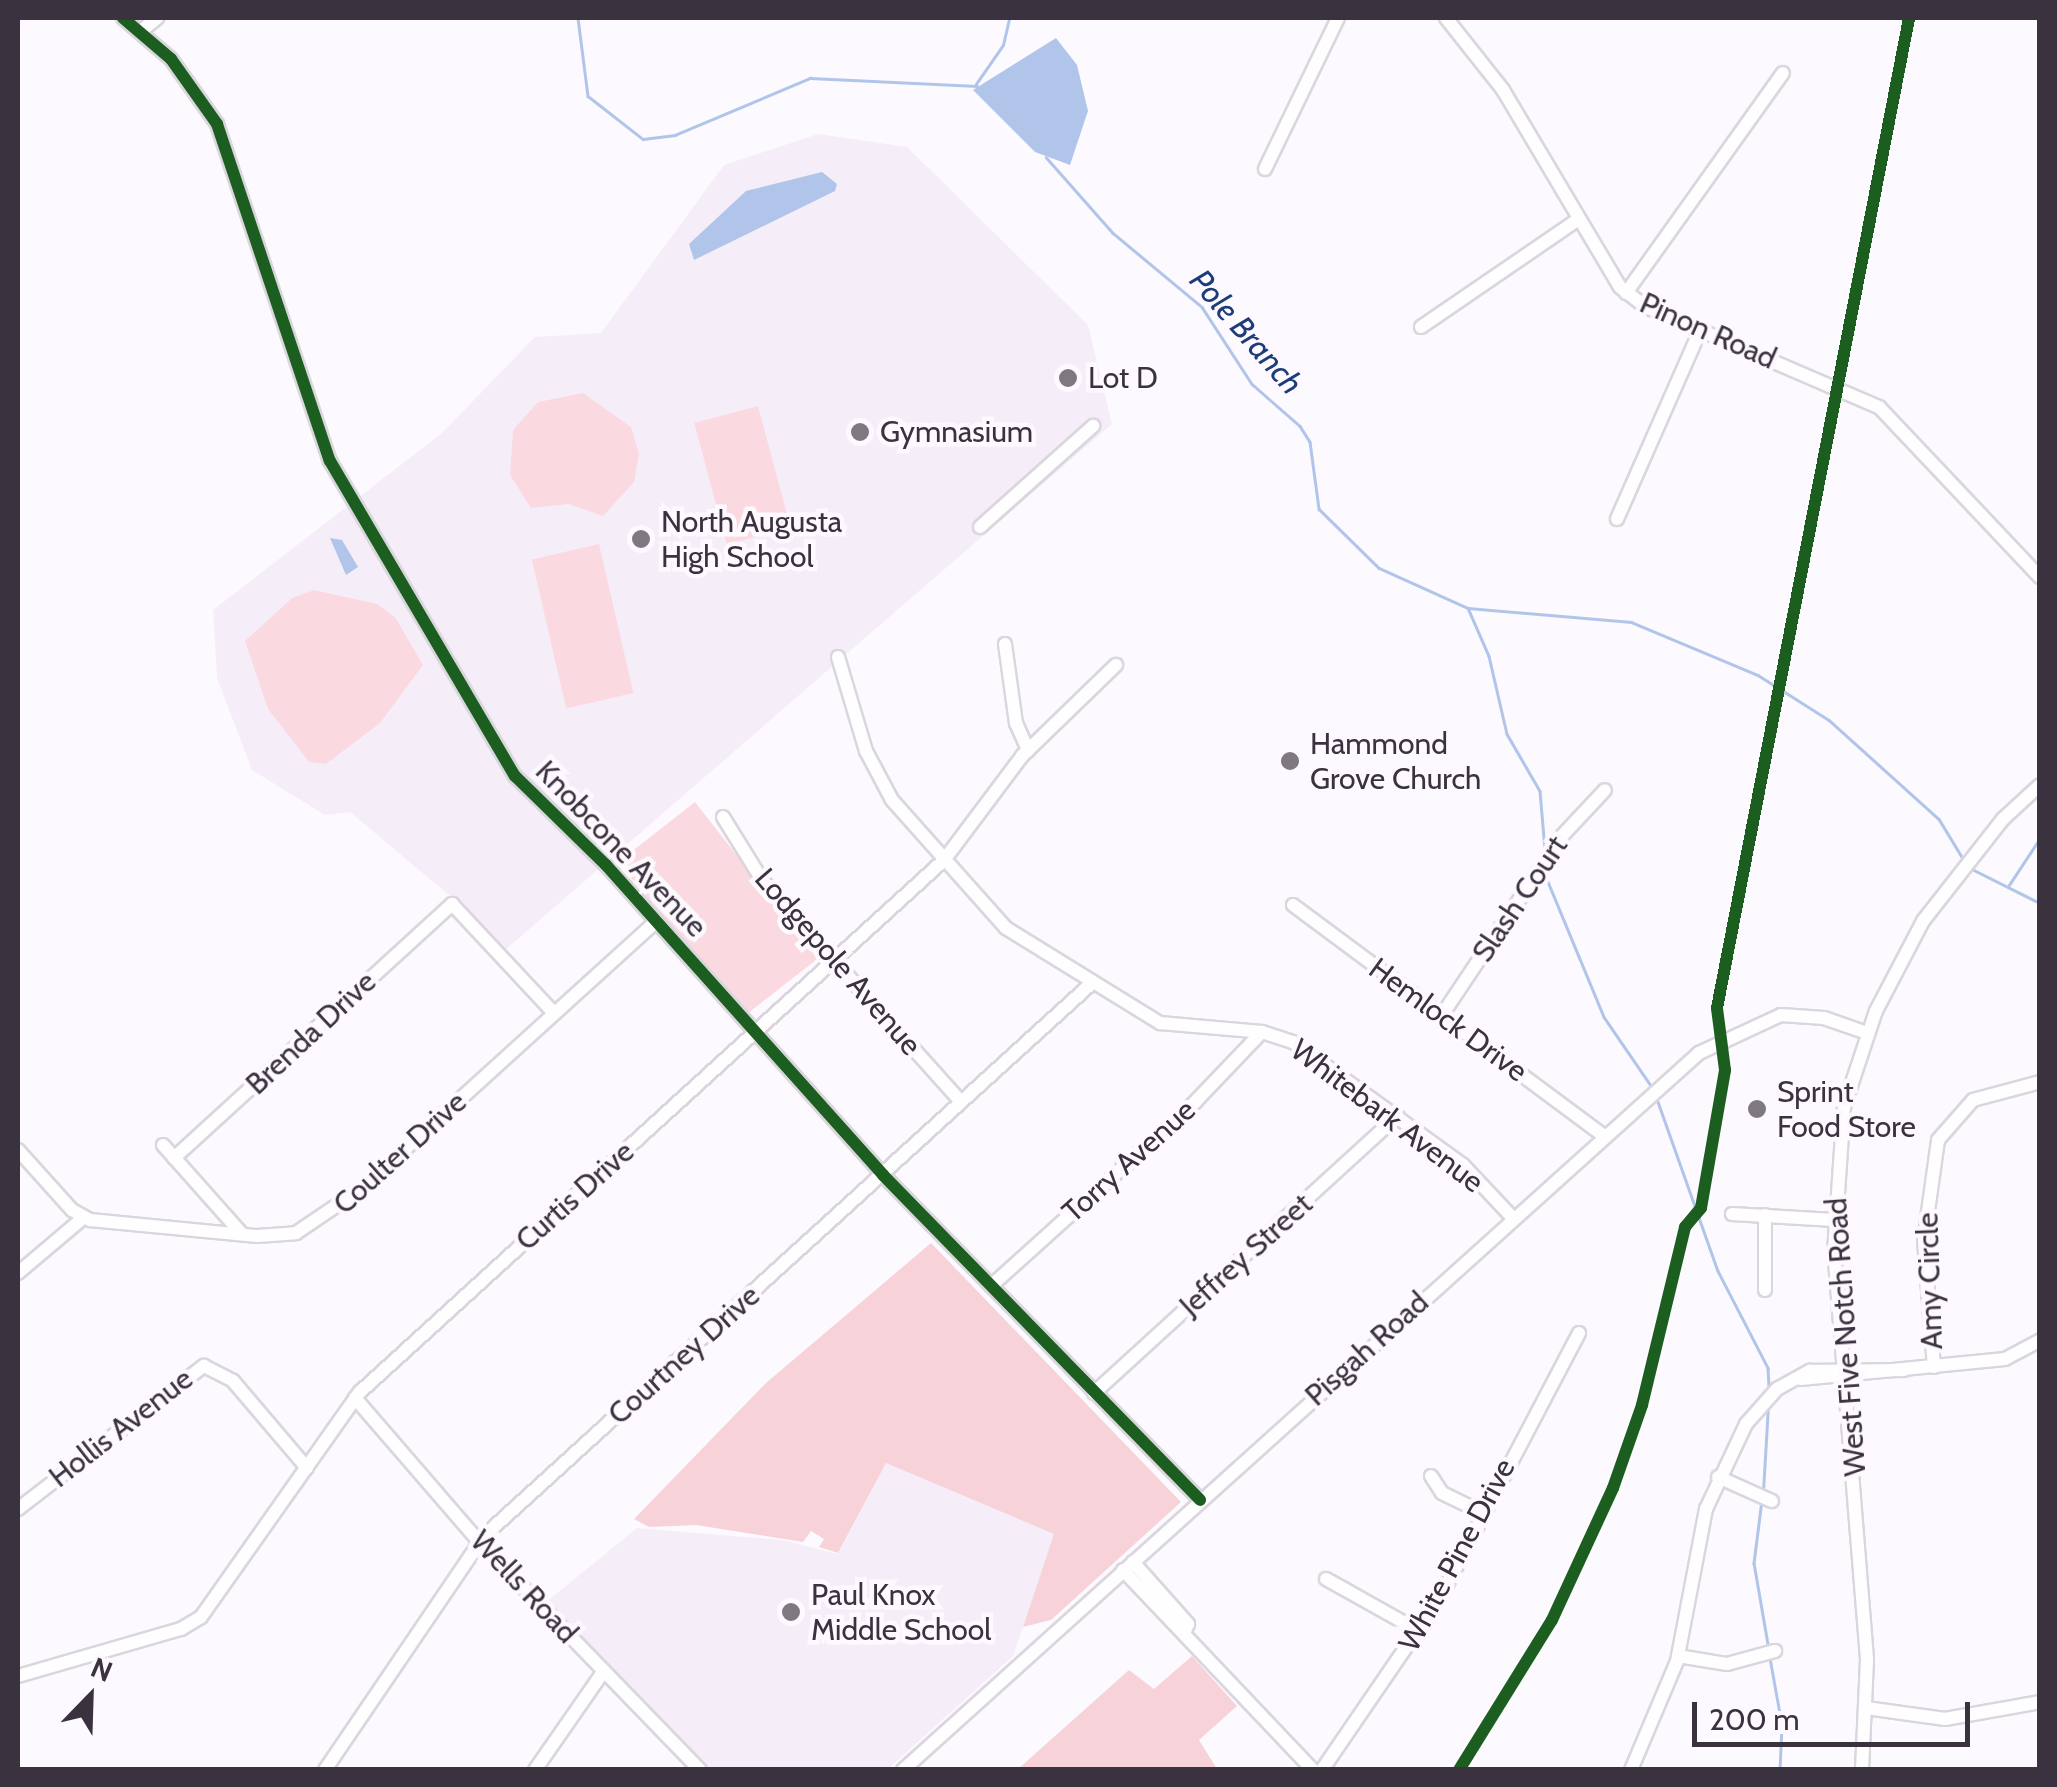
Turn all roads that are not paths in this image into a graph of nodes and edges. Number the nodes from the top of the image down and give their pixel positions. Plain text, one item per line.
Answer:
1 (122, 18) edge
2 (156, 18) edge
3 (1338, 18) edge
4 (1446, 18) edge
5 (141, 31) junction
6 (1783, 73) dead end
7 (1264, 169) dead end
8 (1579, 219) junction
9 (1626, 293) junction
10 (1421, 327) dead end
11 (1700, 330) junction
12 (1093, 426) dead end
13 (1617, 519) dead end
14 (980, 527) dead end
15 (2040, 577) edge
16 (1005, 644) dead end
17 (838, 656) dead end
18 (1116, 665) dead end
19 (1028, 750) junction
20 (2040, 785) edge
21 (1606, 790) dead end
22 (723, 818) dead end
23 (944, 860) junction
24 (1293, 905) dead end
25 (657, 921) junction
26 (834, 962) junction
27 (1092, 984) junction
28 (554, 1013) junction
29 (1442, 1015) junction
30 (757, 1032) junction
31 (1262, 1032) junction
32 (1867, 1033) junction
33 (2040, 1082) edge
34 (961, 1102) junction
35 (1397, 1116) junction
36 (1603, 1135) junction
37 (163, 1145) dead end
38 (18, 1150) edge
39 (174, 1158) junction
40 (882, 1175) junction
41 (1732, 1214) dead end
42 (1765, 1216) junction
43 (84, 1218) junction
44 (1512, 1218) junction
45 (1834, 1220) junction
46 (242, 1234) junction
47 (18, 1273) edge
48 (990, 1286) junction
49 (1765, 1290) dead end
50 (1579, 1332) dead end
51 (2040, 1340) edge
52 (1934, 1367) junction
53 (1846, 1373) junction
54 (1094, 1393) junction
55 (356, 1398) junction
56 (307, 1468) junction
57 (1431, 1476) dead end
58 (1718, 1477) junction
59 (1200, 1500) junction
60 (1772, 1500) dead end
61 (18, 1509) edge
62 (1483, 1513) junction
63 (481, 1544) junction
64 (1128, 1566) junction
65 (1326, 1579) dead end
66 (1419, 1631) junction
67 (1776, 1651) dead end
68 (1678, 1656) junction
69 (603, 1672) junction
70 (18, 1676) edge
71 (2040, 1702) edge
72 (1866, 1708) junction
73 (324, 1770) edge
74 (534, 1770) edge
75 (700, 1770) edge
76 (903, 1770) edge
77 (1313, 1770) edge
78 (1322, 1770) edge
79 (1631, 1770) edge
80 (1862, 1770) edge

1 - 5 street, Knobcone Avenue
2 - 5 street
3 - 7 street
4 - 8 street, Pinon Road
5 - 25 street, Knobcone Avenue
6 - 9 street
8 - 9 street, Pinon Road
8 - 10 street
9 - 11 street, Pinon Road
11 - 13 street
11 - 15 street, Pinon Road
12 - 14 street
16 - 19 street
17 - 23 street, Whitebark Avenue
18 - 19 street, Curtis Drive
19 - 23 street, Curtis Drive
20 - 32 street, West Five Notch Road
21 - 29 street, Slash Court
22 - 26 street, Lodgepole Avenue
23 - 26 street, Curtis Drive
23 - 27 street, Whitebark Avenue
24 - 29 street, Hemlock Drive
25 - 28 street, Coulter Drive
25 - 30 street, Knobcone Avenue
26 - 30 street, Curtis Drive
26 - 34 street, Lodgepole Avenue
27 - 31 street, Whitebark Avenue
27 - 34 street, Courtney Drive
28 - 39 street, Brenda Drive
28 - 46 street, Coulter Drive
29 - 36 street, Hemlock Drive
30 - 40 street, Knobcone Avenue
30 - 55 street, Curtis Drive
31 - 35 street, Whitebark Avenue
31 - 48 street, Torry Avenue
32 - 36 street, Pisgah Road
32 - 45 street, West Five Notch Road
33 - 52 street, Amy Circle
34 - 40 street, Courtney Drive
35 - 44 street, Whitebark Avenue
35 - 54 street, Jeffrey Street
36 - 44 street, Pisgah Road
37 - 39 street
38 - 43 street
39 - 46 street
40 - 48 street, Knobcone Avenue
40 - 63 street, Courtney Drive
41 - 42 street
42 - 45 street
42 - 49 street
43 - 46 street, Coulter Drive
43 - 47 street
44 - 59 street, Pisgah Road
45 - 53 street, West Five Notch Road
48 - 54 street, Knobcone Avenue
50 - 62 street, White Pine Drive
51 - 52 street
52 - 53 street
53 - 58 street
53 - 72 street, West Five Notch Road
54 - 59 street, Knobcone Avenue
55 - 56 street, Curtis Drive
55 - 63 street, Wells Road
56 - 61 street, Hollis Avenue
56 - 70 street, Curtis Drive
57 - 62 street
58 - 60 street
58 - 68 street
59 - 64 street, Pisgah Road
62 - 66 street, White Pine Drive
63 - 69 street, Wells Road
63 - 73 street, Courtney Drive
64 - 76 street, Pisgah Road
64 - 77 street
65 - 66 street
66 - 78 street, White Pine Drive
67 - 68 street
68 - 79 street
69 - 74 street
69 - 75 street, Wells Road
71 - 72 street
72 - 80 street, West Five Notch Road

